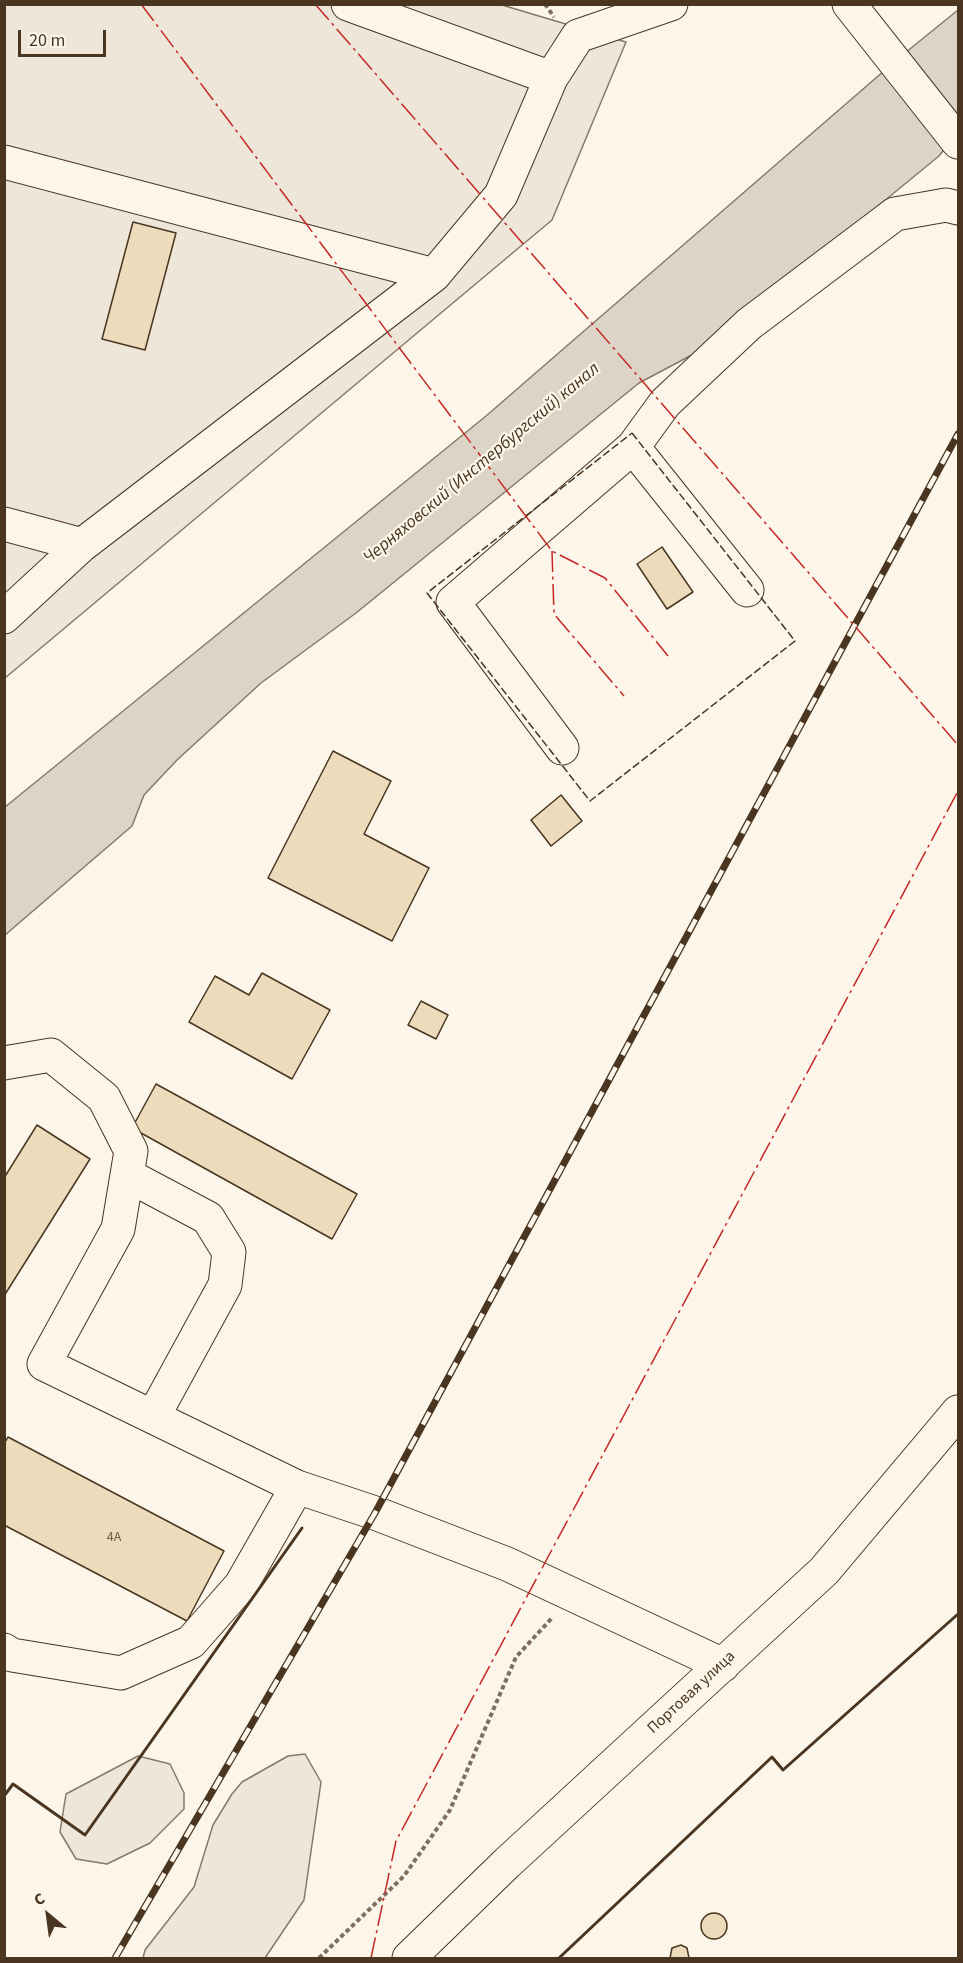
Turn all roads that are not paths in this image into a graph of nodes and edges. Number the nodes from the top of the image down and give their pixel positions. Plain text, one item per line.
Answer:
1 (348, 4) edge
2 (671, 4) edge
3 (850, 6) edge
4 (551, 78) junction
5 (958, 142) edge
6 (4, 162) edge
7 (958, 208) edge
8 (434, 274) junction
9 (633, 447) junction
10 (4, 524) edge
11 (82, 545) junction
12 (747, 590) dead end
13 (4, 617) edge
14 (562, 748) dead end
15 (4, 1063) edge
16 (127, 1175) junction
17 (958, 1412) edge
18 (153, 1417) junction
19 (297, 1487) junction
20 (4, 1650) edge
21 (723, 1665) junction
22 (409, 1959) edge

1 - 4 street
2 - 4 street
3 - 5 street
4 - 8 street
6 - 8 street
7 - 9 street
8 - 11 street
9 - 12 street
9 - 14 street
10 - 11 street
11 - 13 street
15 - 16 street
16 - 18 street
16 - 18 street
17 - 21 street, Портовая улица
18 - 19 street
19 - 20 street
19 - 21 street
21 - 22 street, Портовая улица

